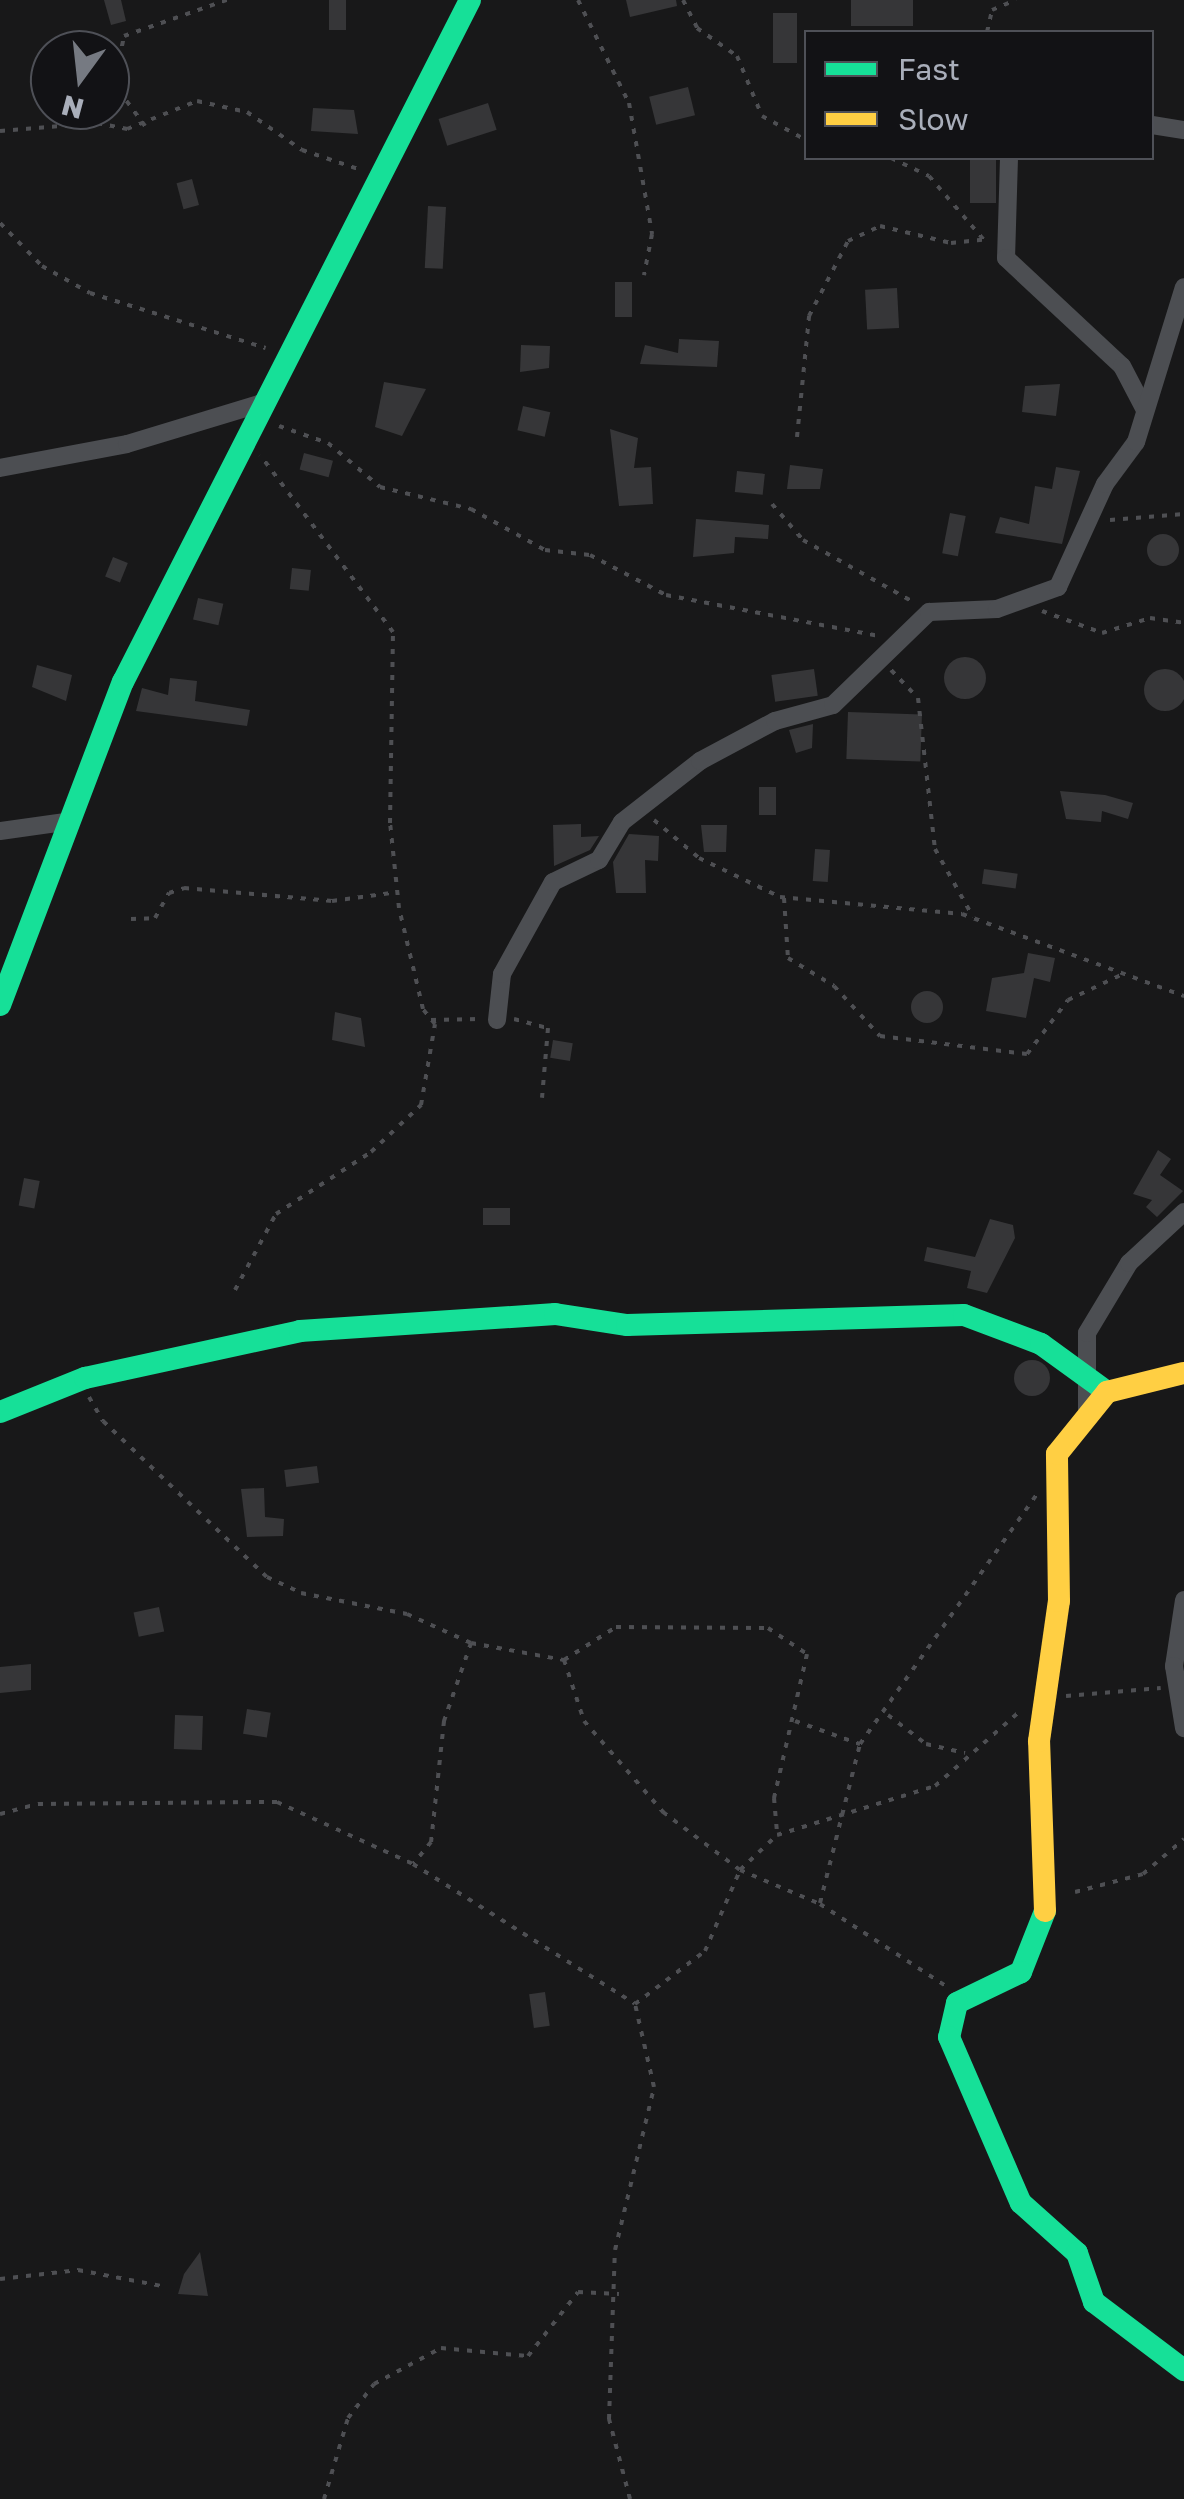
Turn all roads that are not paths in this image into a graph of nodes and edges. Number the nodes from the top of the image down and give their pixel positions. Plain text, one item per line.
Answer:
1 (470, 0) edge
2 (1154, 125) edge
3 (1184, 130) edge
4 (1009, 160) edge
5 (1184, 287) edge
6 (1145, 410) junction
7 (255, 419) junction
8 (0, 468) edge
9 (65, 822) junction
10 (0, 831) edge
11 (5, 981) edge
12 (0, 1005) edge
13 (497, 1020) road end
14 (1184, 1212) edge
15 (1184, 1372) edge
16 (1083, 1380) junction
17 (1107, 1392) junction
18 (1086, 1410) junction
19 (0, 1412) edge
20 (1184, 1600) edge
21 (1184, 1728) edge
22 (1184, 2370) edge

1 - 7 street
2 - 3 street
4 - 6 street
5 - 6 street
6 - 13 street
7 - 8 street
7 - 9 street
9 - 10 street
9 - 11 street
11 - 12 street
14 - 16 street
15 - 17 street
16 - 17 street
16 - 18 street
16 - 19 street
17 - 18 street
18 - 22 street
20 - 21 street

